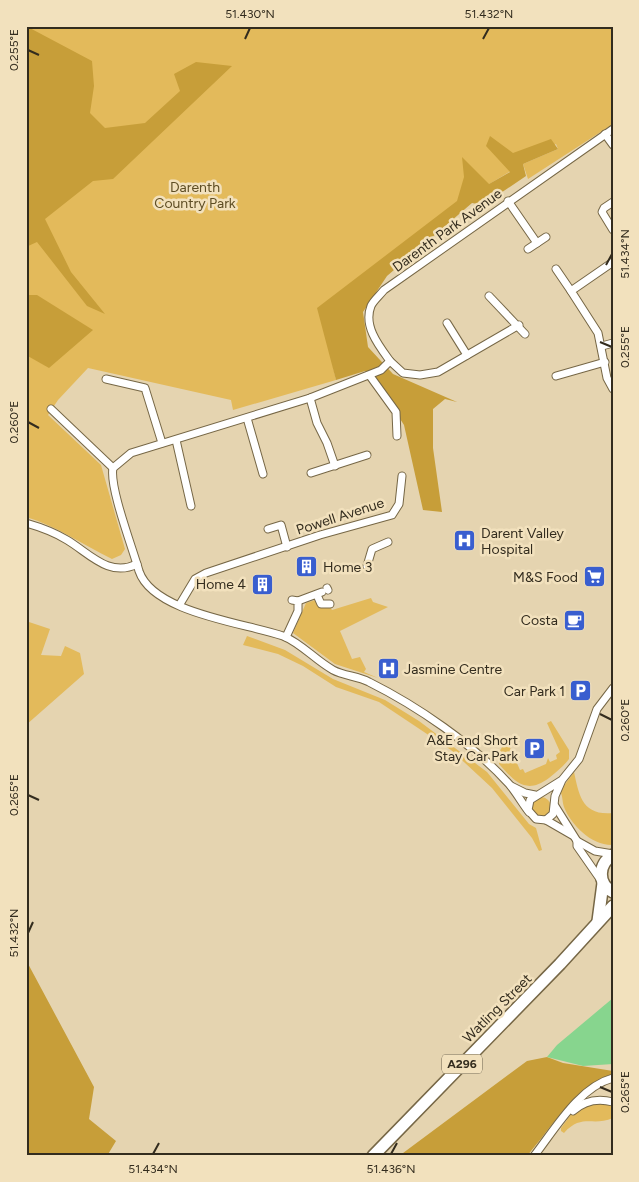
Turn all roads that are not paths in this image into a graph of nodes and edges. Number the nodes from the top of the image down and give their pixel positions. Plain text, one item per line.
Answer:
1 (613, 129) edge
2 (605, 134) junction
3 (613, 145) edge
4 (508, 201) junction
5 (613, 202) edge
6 (613, 230) edge
7 (546, 237) dead end
8 (537, 243) junction
9 (528, 249) dead end
10 (613, 262) edge
11 (556, 269) dead end
12 (571, 291) junction
13 (489, 296) dead end
14 (448, 323) dead end
15 (519, 326) junction
16 (525, 334) dead end
17 (613, 343) edge
18 (602, 346) junction
19 (467, 355) junction
20 (390, 361) junction
21 (605, 362) junction
22 (370, 376) junction
23 (556, 376) dead end
24 (106, 379) dead end
25 (613, 390) edge
26 (310, 398) junction
27 (51, 409) dead end
28 (247, 418) junction
29 (397, 436) dead end
30 (176, 440) junction
31 (162, 443) junction
32 (367, 455) dead end
33 (335, 466) junction
34 (113, 468) junction
35 (311, 473) dead end
36 (263, 474) dead end
37 (402, 476) dead end
38 (191, 506) dead end
39 (26, 523) edge
40 (268, 529) dead end
41 (388, 542) dead end
42 (287, 547) junction
43 (138, 564) junction
44 (367, 566) dead end
45 (180, 604) junction
46 (330, 604) dead end
47 (286, 637) junction
48 (613, 688) edge
49 (562, 780) junction
50 (510, 786) junction
51 (537, 794) junction
52 (555, 804) junction
53 (529, 812) junction
54 (546, 820) junction
55 (574, 838) junction
56 (613, 855) edge
57 (603, 883) junction
58 (613, 892) edge
59 (613, 906) edge
60 (598, 921) junction
61 (613, 1078) edge
62 (613, 1102) edge
63 (570, 1111) junction
64 (373, 1156) edge
65 (534, 1156) edge

1 - 2 street, Darenth Park Avenue
2 - 3 street
2 - 4 street, Darenth Park Avenue
4 - 8 street
4 - 20 street, Darenth Park Avenue
5 - 6 street
7 - 8 street
8 - 9 street
10 - 12 street
11 - 12 street
12 - 18 street
13 - 15 street
14 - 19 street
15 - 16 street
15 - 19 street
17 - 18 street
18 - 21 street
19 - 20 street
20 - 22 street
21 - 23 street
21 - 25 street
22 - 26 street
22 - 29 street
24 - 31 street
26 - 28 street
26 - 33 street
27 - 34 street
28 - 30 street
28 - 36 street
30 - 31 street
30 - 38 street
31 - 34 street
32 - 33 street
33 - 35 street
34 - 43 street
37 - 42 street, Powell Avenue
39 - 43 street
40 - 42 street, Powell Avenue
41 - 44 street
42 - 45 street, Powell Avenue
43 - 45 street
45 - 47 street
46 - 47 street
47 - 50 street
48 - 49 street
49 - 51 street
49 - 52 street
50 - 51 street
50 - 53 street
51 - 52 street
51 - 53 street
52 - 54 street
52 - 55 street
53 - 54 street
54 - 55 street
55 - 56 street
55 - 57 street
56 - 57 main road
57 - 58 main road
57 - 60 main road
59 - 60 main road, Watling Street / A296
60 - 64 main road, Watling Street / A296
61 - 63 street
62 - 63 street
63 - 65 street

